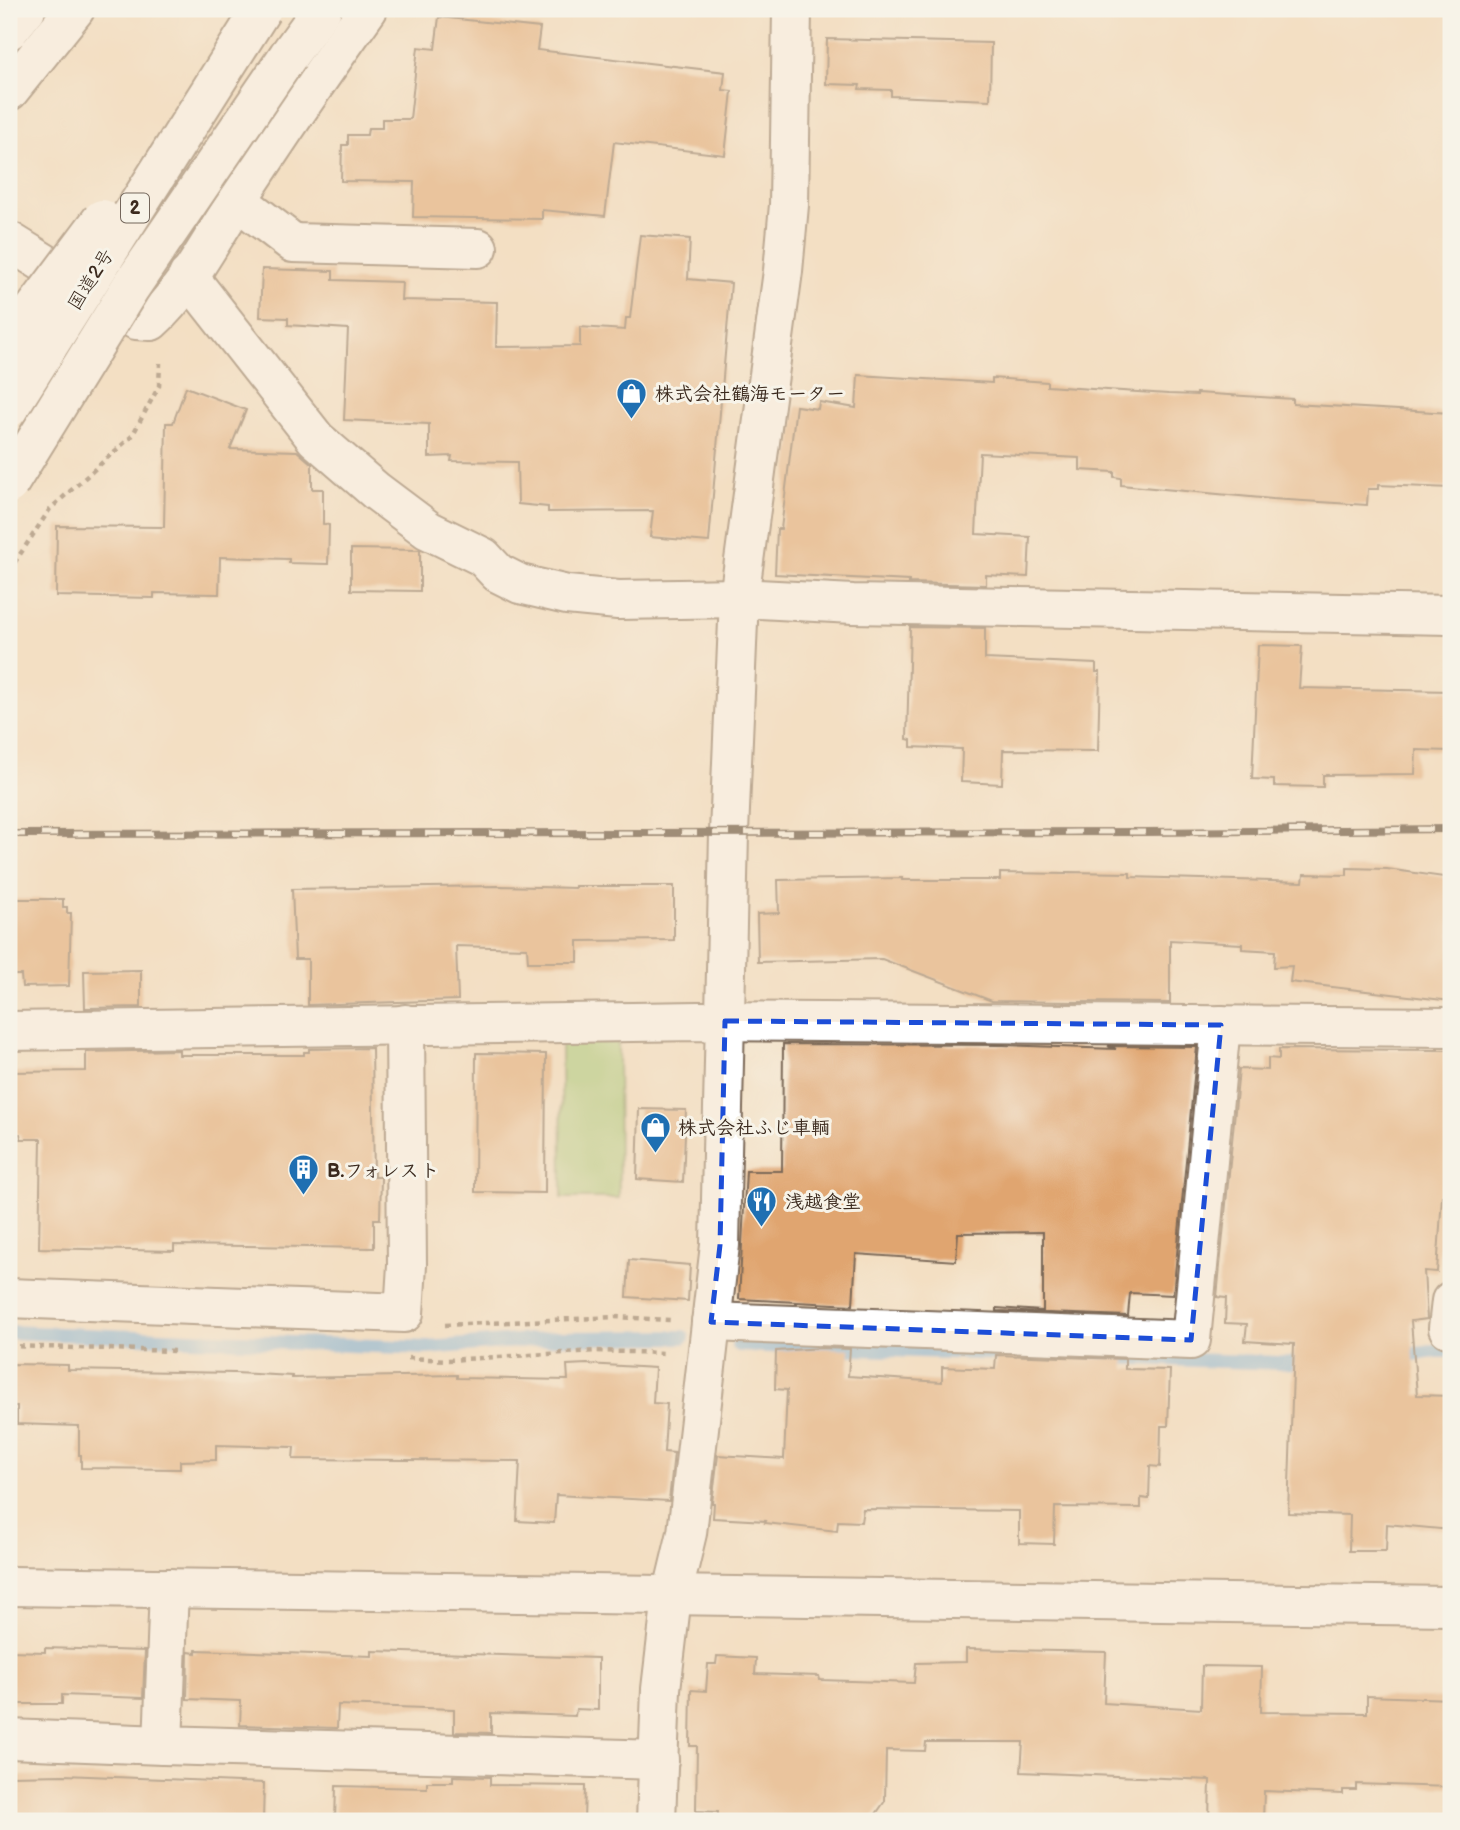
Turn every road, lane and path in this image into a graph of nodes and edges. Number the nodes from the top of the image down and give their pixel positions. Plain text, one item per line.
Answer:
1 (26, 9) edge
2 (75, 9) edge
3 (260, 9) edge
4 (322, 9) edge
5 (368, 9) edge
6 (792, 9) edge
7 (9, 30) edge
8 (9, 91) edge
9 (237, 200) junction
10 (9, 241) edge
11 (478, 248) dead end
12 (188, 276) junction
13 (151, 321) junction
14 (9, 343) edge
15 (9, 408) edge
16 (9, 484) edge
17 (9, 571) edge
18 (739, 598) junction
19 (1451, 615) edge
20 (724, 1021) junction
21 (405, 1024) junction
22 (1221, 1025) junction
23 (1451, 1027) edge
24 (9, 1031) edge
25 (9, 1298) edge
26 (1451, 1301) edge
27 (404, 1313) junction
28 (712, 1322) junction
29 (1451, 1329) edge
30 (9, 1586) edge
31 (169, 1588) junction
32 (672, 1596) junction
33 (1451, 1606) edge
34 (9, 1739) edge
35 (163, 1745) junction
36 (659, 1760) junction
37 (656, 1821) edge

1 - 7 main road
2 - 8 main road
3 - 14 main road, 国道2号 / 2, bridge
3 - 15 main road, 国道2号 / 2, bridge
4 - 16 main road, bridge
5 - 9 main road
6 - 18 main road
9 - 11 main road
9 - 12 main road
10 - 13 main road
12 - 13 main road
12 - 18 main road
13 - 17 path
18 - 19 main road
18 - 20 main road
20 - 21 main road
20 - 22 main road
20 - 28 main road
21 - 24 main road
21 - 27 main road
22 - 23 main road
22 - 28 main road
25 - 27 main road
26 - 29 main road
27 - 28 path
28 - 32 main road
30 - 31 main road
31 - 32 main road
31 - 35 main road
32 - 33 main road
32 - 36 main road
34 - 35 main road
35 - 36 main road
36 - 37 main road

